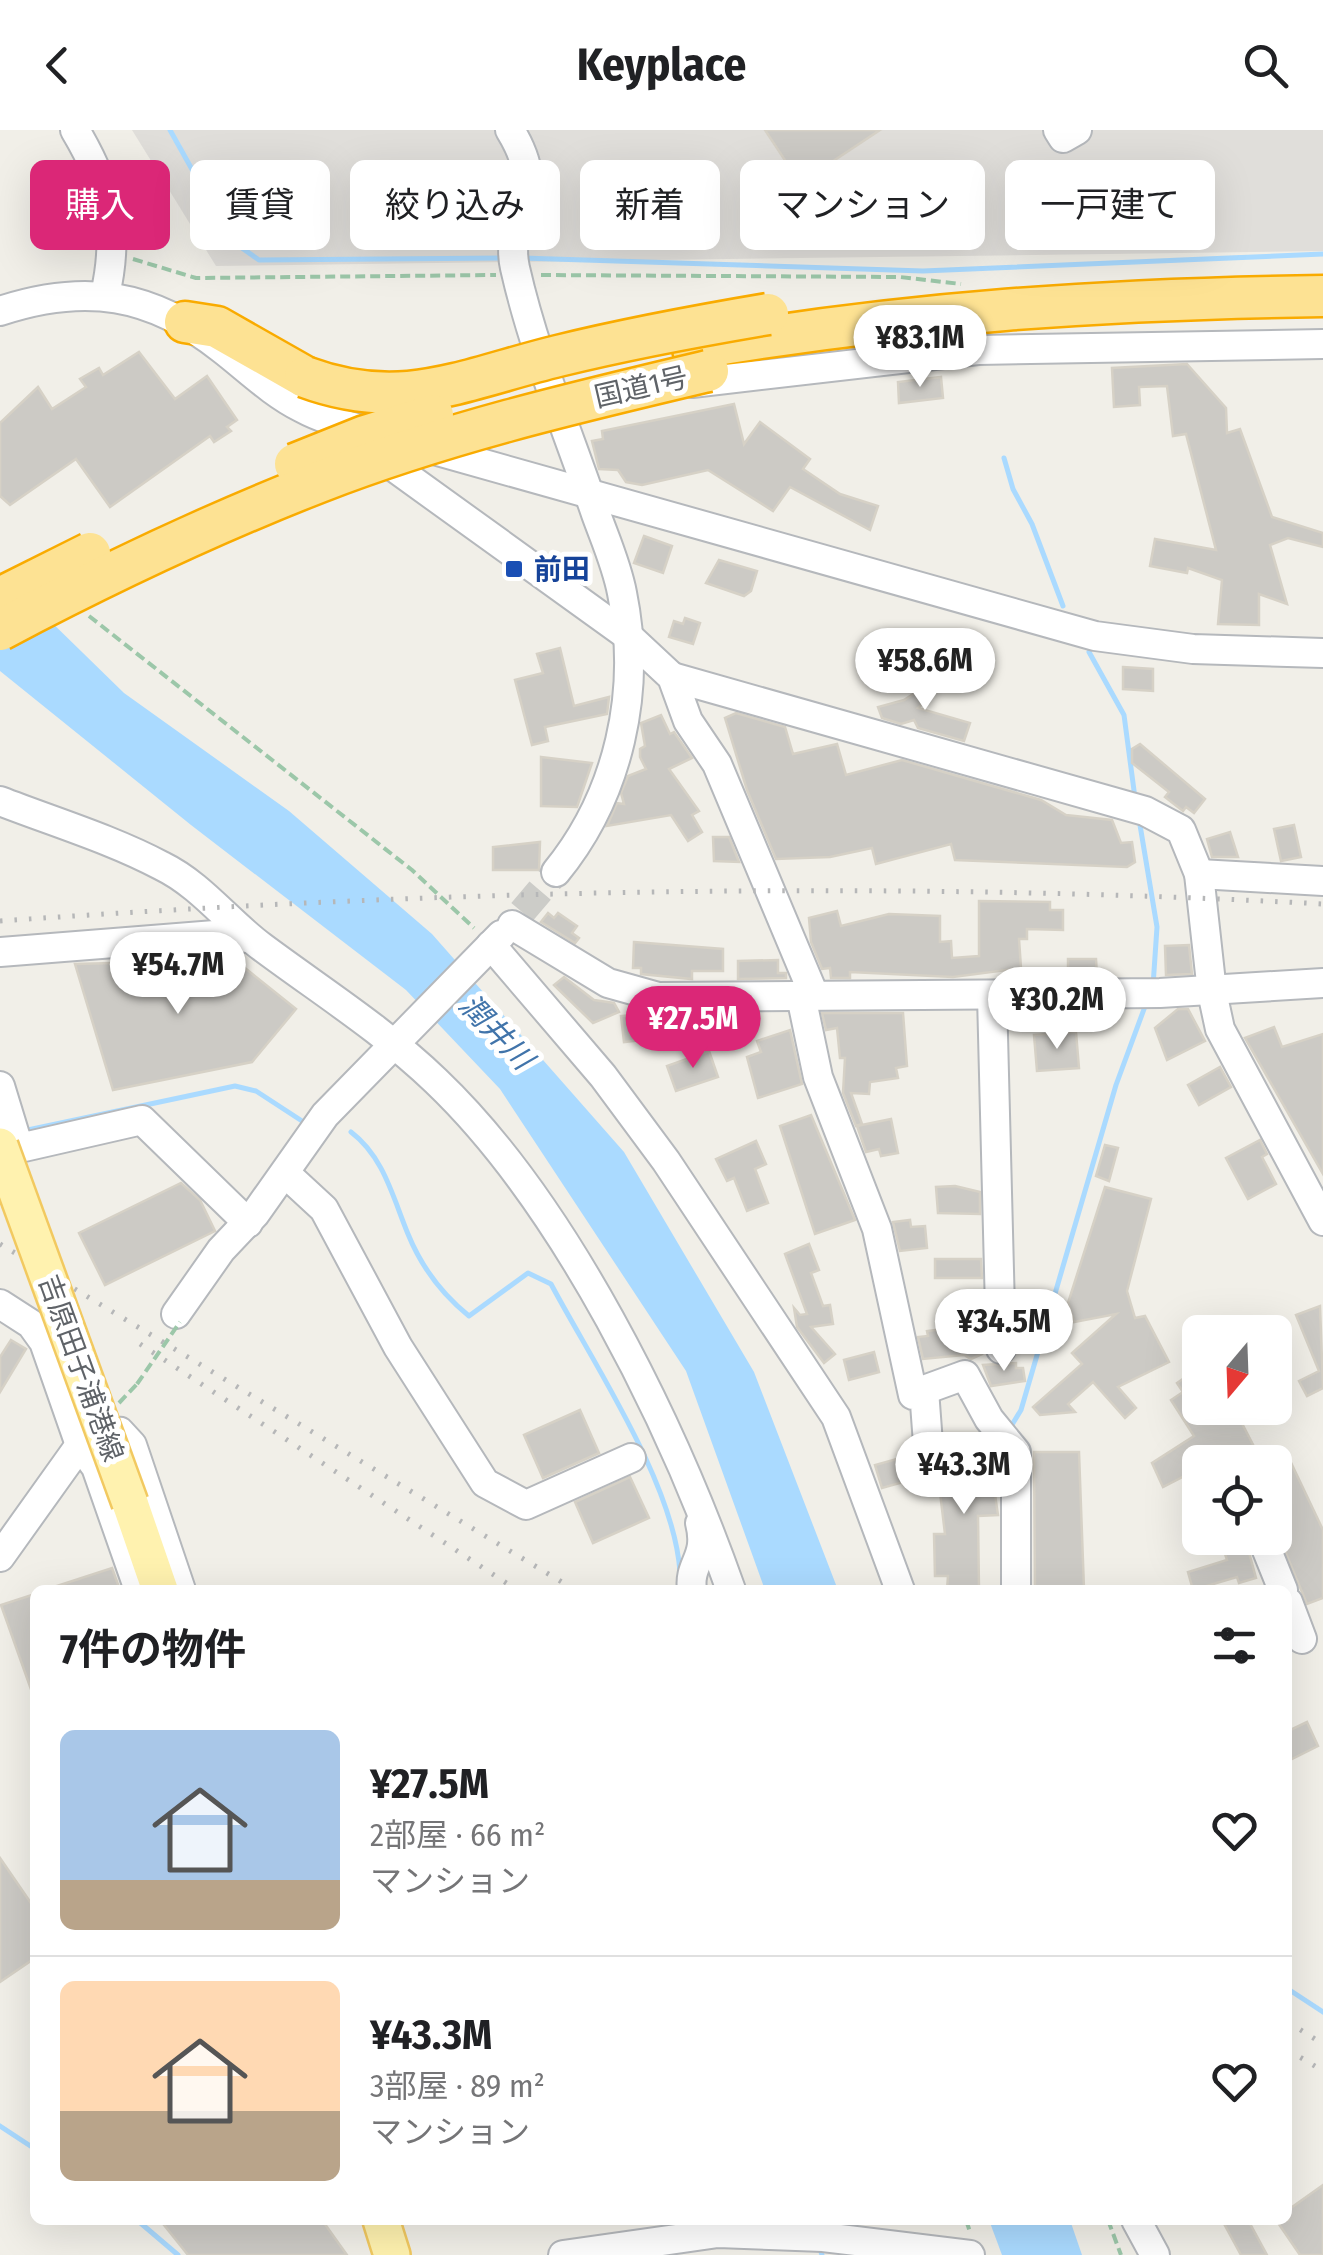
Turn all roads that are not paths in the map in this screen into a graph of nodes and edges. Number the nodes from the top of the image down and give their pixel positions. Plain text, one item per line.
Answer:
1 (75, 130) edge
2 (510, 130) edge
3 (1058, 130) edge
4 (1077, 130) edge
5 (105, 295) junction
6 (1323, 296) edge
7 (1022, 305) junction
8 (0, 310) edge
9 (1323, 318) edge
10 (185, 322) junction
11 (1323, 344) edge
12 (700, 360) junction
13 (559, 409) junction
14 (337, 423) junction
15 (589, 494) junction
16 (0, 598) edge
17 (0, 630) edge
18 (628, 636) junction
19 (1323, 653) edge
20 (672, 677) junction
21 (0, 801) edge
22 (556, 872) tunnel mouth
23 (1199, 874) junction
24 (1323, 880) edge
25 (249, 938) junction
26 (491, 945) junction
27 (0, 952) edge
28 (1323, 984) edge
29 (1212, 992) junction
30 (807, 996) junction
31 (992, 996) junction
32 (393, 1042) junction
33 (0, 1086) edge
34 (9, 1137) edge
35 (284, 1173) junction
36 (1323, 1221) edge
37 (242, 1230) junction
38 (0, 1304) edge
39 (178, 1318) road end
40 (1001, 1349) dead end
41 (924, 1390) junction
42 (80, 1445) junction
43 (929, 1457) dead end
44 (630, 1458) dead end
45 (696, 1497) junction
46 (1269, 1555) edge
47 (0, 1557) edge
48 (138, 1585) edge
49 (158, 1585) edge
50 (180, 1585) edge
51 (691, 1585) edge
52 (730, 1585) edge
53 (898, 1585) edge
54 (1016, 1585) edge
55 (1281, 1585) edge
56 (1292, 1611) edge
57 (1304, 1639) edge
58 (382, 2225) edge
59 (1139, 2225) edge
60 (716, 2226) edge
61 (392, 2255) edge
62 (563, 2255) edge
63 (970, 2255) edge
64 (1155, 2255) edge

1 - 5 street
2 - 13 street
3 - 4 street
5 - 8 street
5 - 10 street
6 - 7 highway, 国道1号
7 - 10 highway, bridge
7 - 12 highway, 国道1号
9 - 12 highway, 国道1号
10 - 14 street
11 - 13 street
12 - 16 highway, 国道1号, bridge
12 - 17 highway, 国道1号, bridge
13 - 15 street
14 - 15 street
14 - 18 street
15 - 18 street
15 - 19 street
18 - 20 street
18 - 22 street
20 - 23 street
20 - 30 street
21 - 25 street
23 - 24 street
23 - 29 street
25 - 27 street
25 - 32 street
26 - 30 street
26 - 32 street
26 - 53 street
28 - 29 street
29 - 31 street
29 - 36 street
30 - 31 street
30 - 41 street
31 - 40 street
32 - 35 street
32 - 45 street
33 - 34 street
34 - 37 street
34 - 49 main road, 吉原田子浦港線, bridge
35 - 37 street
35 - 44 street
37 - 39 street
38 - 42 street
41 - 43 street
41 - 54 street
42 - 47 street
42 - 48 street
42 - 50 street
45 - 51 street
45 - 52 street
46 - 55 street
56 - 57 street
58 - 61 main road
59 - 64 street
60 - 62 street
60 - 63 street

